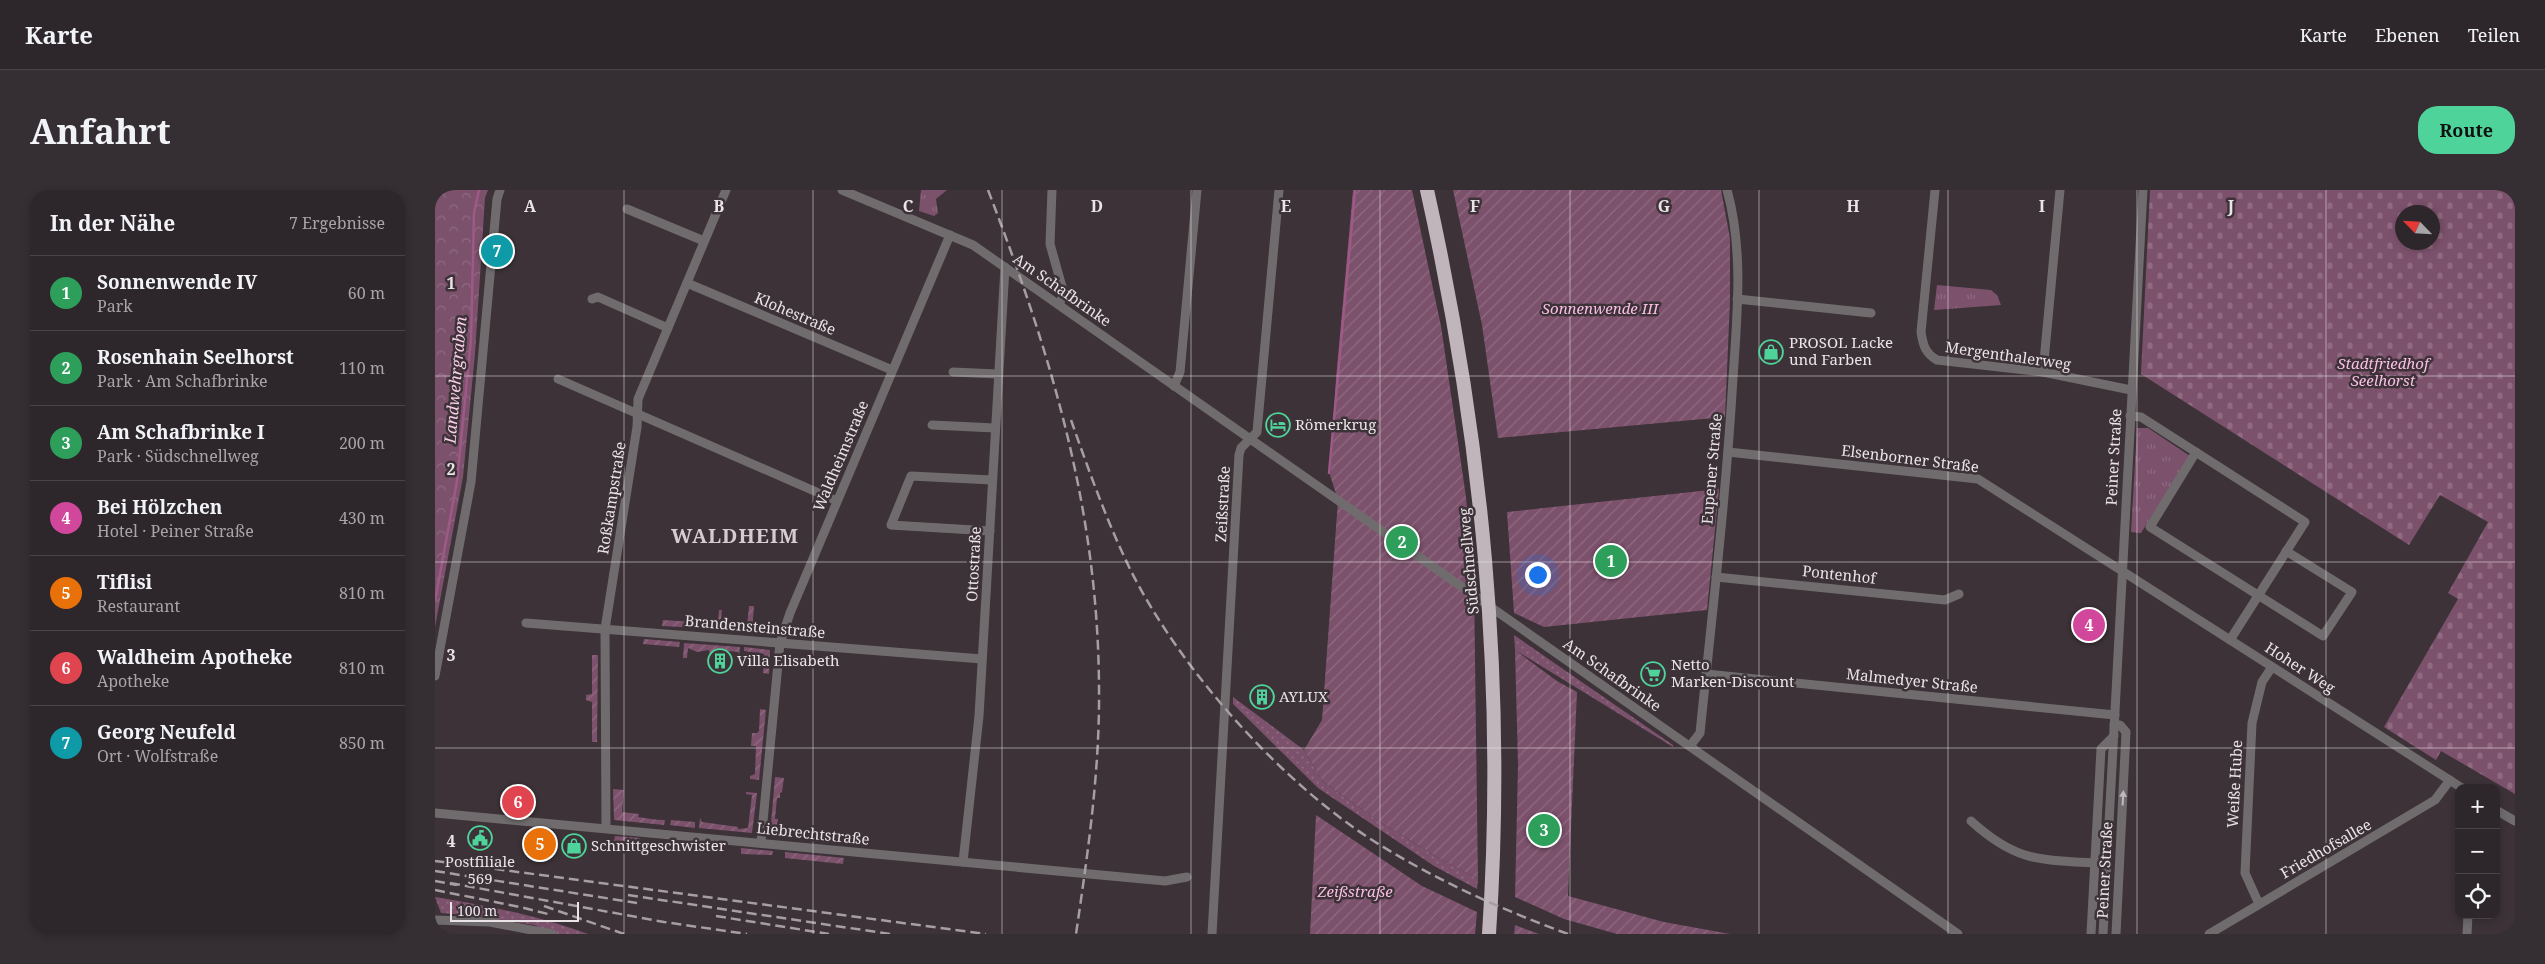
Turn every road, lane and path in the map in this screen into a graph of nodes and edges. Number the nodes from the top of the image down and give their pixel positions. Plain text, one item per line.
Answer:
1 (500, 190) edge
2 (726, 190) edge
3 (842, 190) edge
4 (1052, 190) edge
5 (1197, 190) edge
6 (1279, 190) edge
7 (1427, 190) edge
8 (1436, 190) edge
9 (1727, 190) edge
10 (1935, 190) edge
11 (2060, 190) edge
12 (2143, 190) edge
13 (627, 209) dead end
14 (951, 235) junction
15 (704, 241) junction
16 (1005, 267) junction
17 (687, 283) junction
18 (592, 299) dead end
19 (1737, 299) junction
20 (1059, 304) junction
21 (1871, 313) dead end
22 (668, 328) junction
23 (892, 370) junction
24 (953, 372) dead end
25 (2043, 372) junction
26 (997, 374) junction
27 (558, 379) dead end
28 (1174, 386) junction
29 (2131, 390) junction
30 (638, 415) junction
31 (2130, 416) junction
32 (932, 424) dead end
33 (995, 428) junction
34 (1250, 439) junction
35 (1728, 452) junction
36 (2196, 452) junction
37 (992, 480) junction
38 (837, 501) junction
39 (990, 530) junction
40 (2287, 551) junction
41 (2123, 571) junction
42 (1716, 577) junction
43 (1959, 594) dead end
44 (2259, 596) junction
45 (526, 623) dead end
46 (605, 629) junction
47 (2230, 640) junction
48 (779, 643) junction
49 (982, 659) junction
50 (2272, 667) junction
51 (1706, 674) junction
52 (435, 676) edge
53 (2115, 720) junction
54 (2114, 736) junction
55 (1690, 746) junction
56 (2449, 780) junction
57 (2456, 784) edge
58 (435, 813) edge
59 (2500, 813) edge
60 (1971, 821) dead end
61 (2515, 822) edge
62 (606, 828) junction
63 (761, 842) junction
64 (963, 862) junction
65 (2095, 863) junction
66 (1187, 878) dead end
67 (2259, 904) junction
68 (2468, 919) edge
69 (435, 920) edge
70 (552, 934) edge
71 (1212, 934) edge
72 (1489, 934) edge
73 (1498, 934) edge
74 (1958, 934) edge
75 (2091, 934) edge
76 (2103, 934) edge
77 (2116, 934) edge
78 (2209, 934) edge
79 (2467, 934) edge

1 - 52 street
2 - 15 street, Roßkampstraße
3 - 14 street, Am Schafbrinke
4 - 20 street
5 - 28 street
6 - 34 street
7 - 72 highway, Südschnellweg
8 - 73 highway, Südschnellweg
9 - 19 street, Eupener Straße
10 - 25 street, Mergenthalerweg
11 - 25 street
12 - 29 street, Peiner Straße
13 - 15 street
14 - 16 street, Am Schafbrinke
14 - 23 street, Waldheimstraße
15 - 17 street, Roßkampstraße
16 - 20 street, Am Schafbrinke
16 - 26 street, Ottostraße
17 - 22 street, Roßkampstraße
17 - 23 street, Klohestraße
18 - 22 street
19 - 21 street
19 - 35 street, Eupener Straße
20 - 28 street, Am Schafbrinke
22 - 30 street, Roßkampstraße
23 - 38 street, Waldheimstraße
24 - 26 street
25 - 29 street, Mergenthalerweg
26 - 33 street, Ottostraße
27 - 30 street
28 - 34 street, Am Schafbrinke
29 - 31 street, Peiner Straße
30 - 38 street
30 - 46 street, Roßkampstraße
31 - 36 street
31 - 41 street, Peiner Straße
32 - 33 street
33 - 37 street, Ottostraße
34 - 55 street, Am Schafbrinke
34 - 71 street, Zeißstraße
35 - 41 street, Elsenborner Straße
35 - 42 street, Eupener Straße
36 - 40 street
36 - 44 street
37 - 39 street, Ottostraße
37 - 39 street
38 - 48 street, Waldheimstraße
39 - 49 street, Ottostraße
40 - 44 street
40 - 44 street
41 - 47 street, Hoher Weg
41 - 53 street, Peiner Straße
42 - 43 street, Pontenhof
42 - 51 street, Eupener Straße
44 - 47 street
45 - 46 street, Brandensteinstraße
46 - 48 street, Brandensteinstraße
46 - 62 street, Roßkampstraße
47 - 50 street, Hoher Weg
48 - 49 street, Brandensteinstraße
48 - 63 street, Waldheimstraße
49 - 64 street, Ottostraße
50 - 56 street, Hoher Weg
50 - 67 street, Weiße Hube
51 - 53 street, Malmedyer Straße
51 - 55 street, Eupener Straße
53 - 54 street, Peiner Straße
77 -> 53 street, Peiner Straße
54 - 65 street, Peiner Straße
54 - 76 street, Peiner Straße
55 - 74 street, Am Schafbrinke
56 - 57 street, Hoher Weg
56 - 67 street, Friedhofsallee
58 - 62 street, Liebrechtstraße
59 - 61 street
60 - 65 street
62 - 63 street, Liebrechtstraße
63 - 64 street, Liebrechtstraße
64 - 66 street, Liebrechtstraße
65 - 75 street, Peiner Straße
67 - 78 street, Friedhofsallee
68 - 79 street
69 - 70 street

